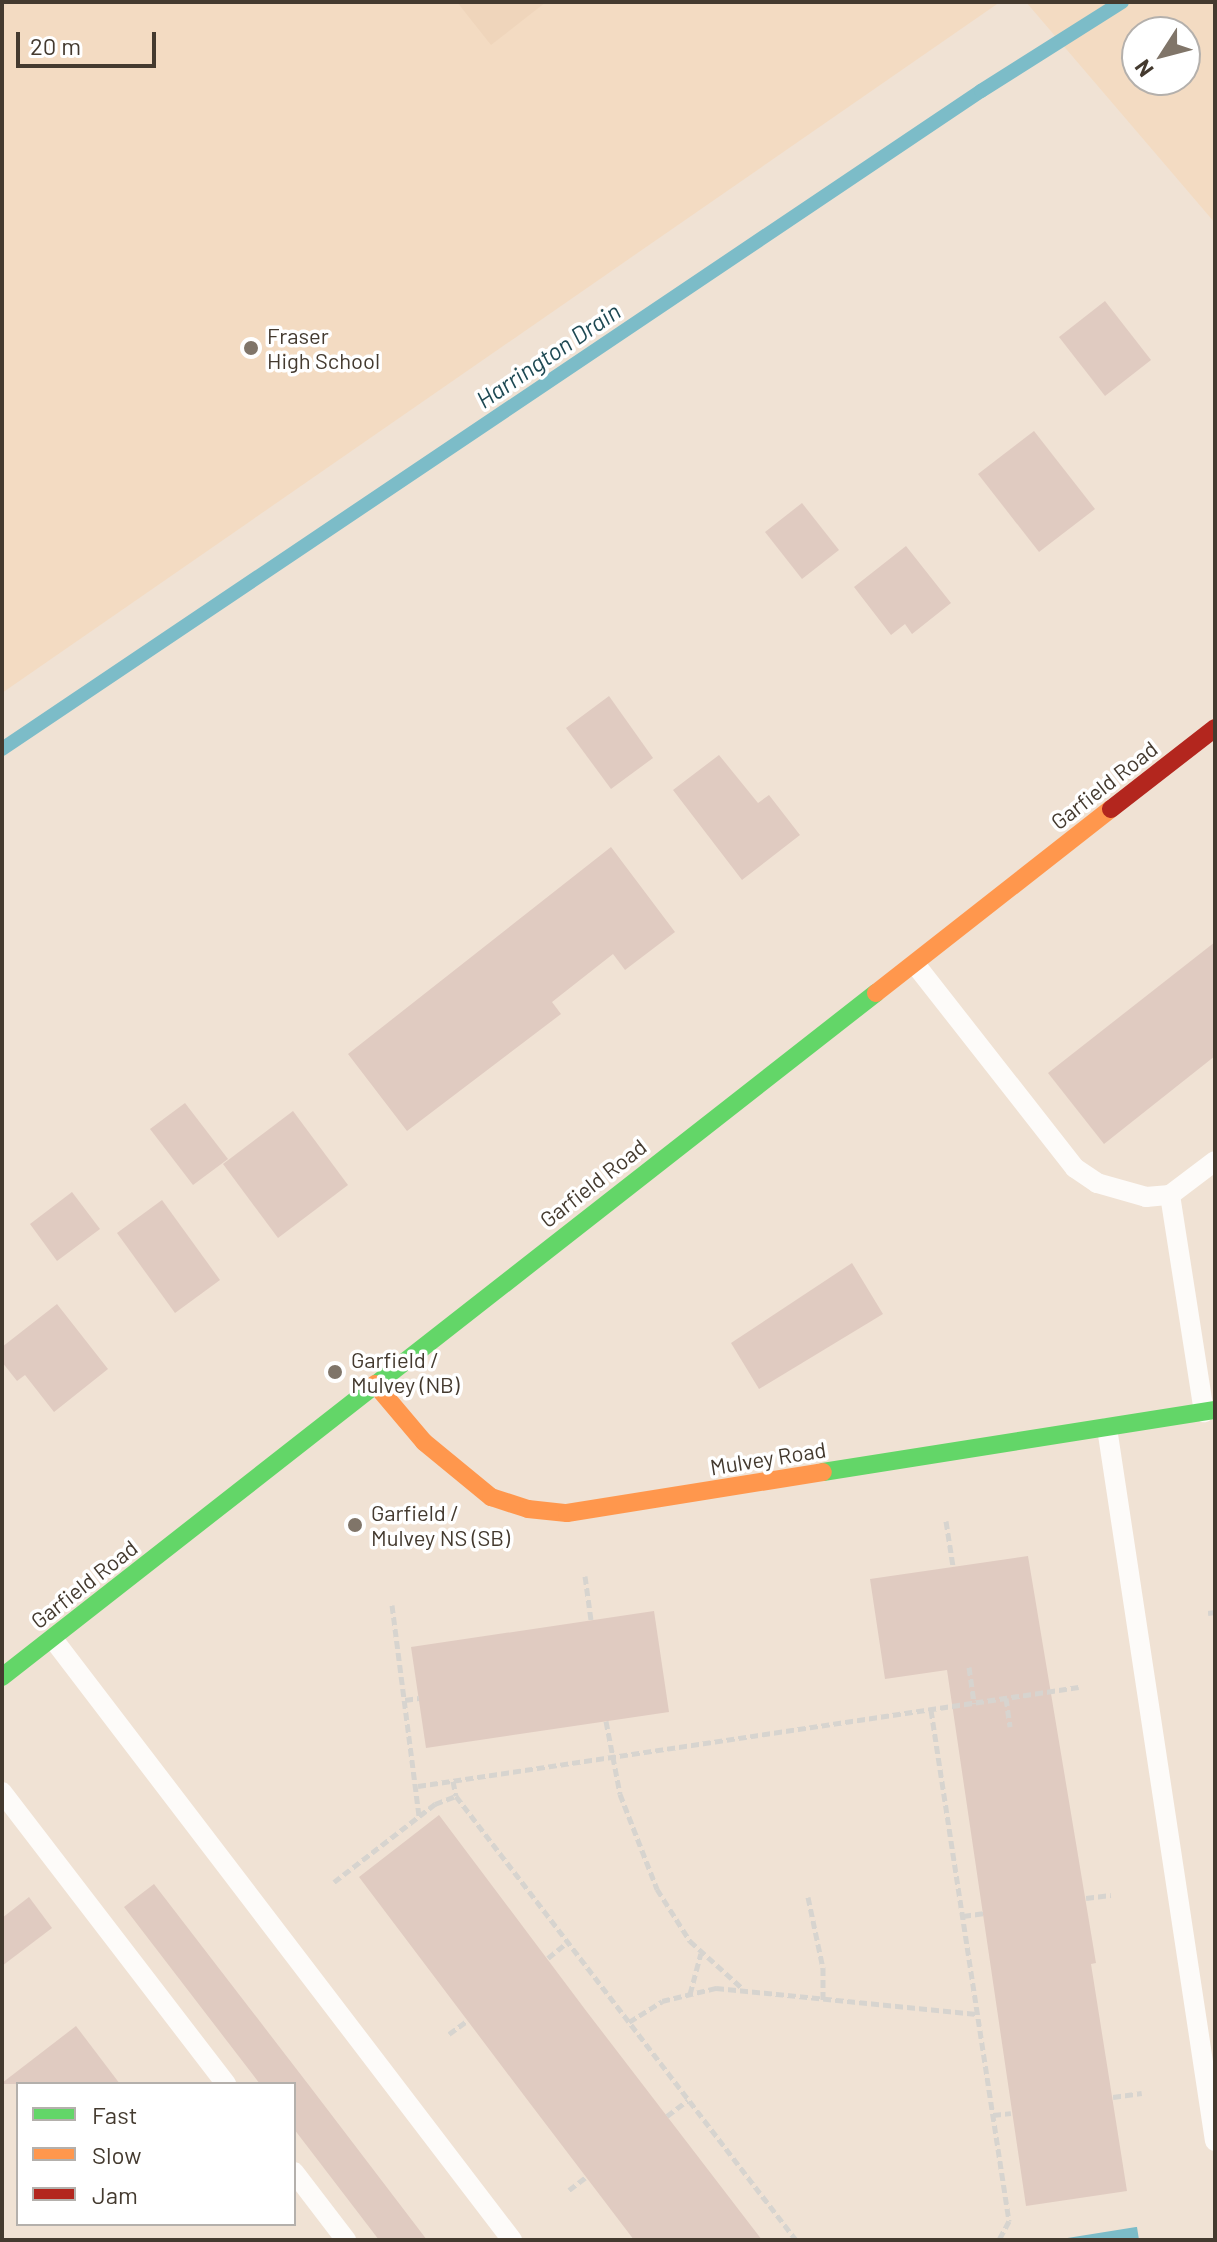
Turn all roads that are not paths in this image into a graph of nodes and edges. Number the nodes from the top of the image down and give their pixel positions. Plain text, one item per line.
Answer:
1 (1214, 731) edge
2 (915, 964) junction
3 (1215, 1161) edge
4 (1170, 1195) junction
5 (375, 1384) junction
6 (1209, 1411) edge
7 (1107, 1428) junction
8 (53, 1639) junction
9 (2, 1677) edge
10 (2, 1792) edge
11 (224, 2082) edge
12 (1215, 2141) edge
13 (296, 2175) edge
14 (346, 2240) edge
15 (512, 2240) edge

1 - 2 main road, Garfield Road
2 - 4 lane
2 - 5 main road, Garfield Road
3 - 4 lane
4 - 6 lane
5 - 7 main road, Mulvey Road
5 - 8 main road, Garfield Road
6 - 7 main road, Mulvey Road
7 - 12 lane
8 - 9 main road, Garfield Road
8 - 15 lane
10 - 11 lane
13 - 14 lane

